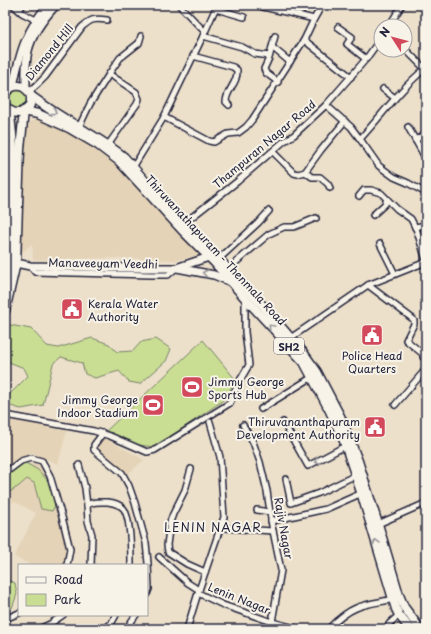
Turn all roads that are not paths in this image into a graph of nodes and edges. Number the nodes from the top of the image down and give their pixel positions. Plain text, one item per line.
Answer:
1 (13, 5) edge
2 (22, 5) edge
3 (48, 5) edge
4 (56, 5) edge
5 (179, 5) edge
6 (322, 5) edge
7 (401, 5) edge
8 (216, 7) edge
9 (263, 8) dead end
10 (20, 11) junction
11 (244, 17) dead end
12 (394, 18) edge
13 (314, 19) junction
14 (36, 20) junction
15 (106, 20) dead end
16 (338, 27) dead end
17 (204, 34) junction
18 (141, 36) dead end
19 (275, 36) dead end
20 (304, 40) junction
21 (272, 47) junction
22 (373, 49) edge
23 (193, 56) junction
24 (269, 56) junction
25 (413, 57) edge
26 (366, 59) junction
27 (290, 62) junction
28 (425, 68) edge
29 (109, 74) junction
30 (351, 77) junction
31 (278, 82) junction
32 (10, 86) edge
33 (383, 89) dead end
34 (28, 92) junction
35 (5, 94) edge
36 (395, 98) junction
37 (229, 105) dead end
38 (326, 106) junction
39 (7, 108) edge
40 (24, 111) junction
41 (164, 117) junction
42 (345, 121) junction
43 (79, 127) junction
44 (408, 127) dead end
45 (426, 134) edge
46 (360, 140) junction
47 (415, 140) junction
48 (108, 145) junction
49 (16, 150) junction
50 (272, 152) junction
51 (426, 160) edge
52 (132, 170) junction
53 (305, 172) junction
54 (330, 188) dead end
55 (426, 193) edge
56 (359, 196) dead end
57 (387, 199) junction
58 (269, 211) dead end
59 (373, 215) dead end
60 (316, 218) dead end
61 (182, 225) junction
62 (426, 225) edge
63 (415, 227) junction
64 (380, 244) dead end
65 (214, 257) junction
66 (426, 261) edge
67 (13, 263) junction
68 (30, 266) junction
69 (177, 268) junction
70 (228, 269) junction
71 (14, 274) junction
72 (395, 274) junction
73 (232, 282) junction
74 (368, 285) junction
75 (5, 286) edge
76 (245, 298) junction
77 (5, 312) edge
78 (288, 340) junction
79 (424, 352) edge
80 (426, 360) edge
81 (426, 370) edge
82 (315, 375) junction
83 (395, 405) dead end
84 (261, 409) dead end
85 (5, 415) edge
86 (210, 422) dead end
87 (283, 422) dead end
88 (243, 425) dead end
89 (103, 433) junction
90 (348, 444) junction
91 (79, 465) dead end
92 (191, 469) dead end
93 (5, 473) edge
94 (356, 475) junction
95 (286, 479) dead end
96 (362, 494) junction
97 (426, 503) edge
98 (86, 505) junction
99 (257, 510) dead end
100 (270, 512) junction
101 (271, 521) junction
102 (378, 524) junction
103 (222, 526) junction
104 (273, 531) junction
105 (160, 557) dead end
106 (67, 564) edge
107 (91, 564) edge
108 (131, 564) edge
109 (148, 564) edge
110 (148, 570) edge
111 (205, 572) junction
112 (198, 591) junction
113 (148, 592) edge
114 (394, 599) junction
115 (18, 613) edge
116 (399, 615) junction
117 (62, 616) edge
118 (115, 616) edge
119 (135, 616) edge
120 (5, 618) edge
121 (272, 622) junction
122 (39, 629) edge
123 (102, 629) edge
124 (126, 629) edge
125 (187, 629) edge
126 (269, 629) edge
127 (299, 629) edge
128 (328, 629) edge
129 (386, 629) edge
130 (410, 629) edge
131 (420, 629) edge

1 - 10 street
2 - 10 street
3 - 14 main road
4 - 34 main road
5 - 17 street
6 - 13 street
7 - 12 street
8 - 11 street
8 - 17 street
9 - 13 street
10 - 14 street
13 - 20 street
14 - 32 main road
15 - 34 street, Diamond Hill
16 - 26 street
17 - 23 street
17 - 24 street
18 - 29 street
19 - 21 street
20 - 27 street
20 - 30 street
21 - 24 street
21 - 27 street
22 - 26 street, Thampuran Nagar Road
23 - 37 street
23 - 41 street
24 - 31 street
25 - 28 street
26 - 30 street, Thampuran Nagar Road
27 - 31 street
28 - 36 street
29 - 43 street
29 - 48 street
30 - 38 street, Thampuran Nagar Road
31 - 41 street
32 - 34 main road
32 - 35 main road
33 - 36 street
34 - 40 main road
34 -> 43 main road
36 - 46 street
38 - 42 street
38 - 50 street, Thampuran Nagar Road
39 - 40 main road, Thiruvanathapuram - Thenmala Road
39 - 49 main road
40 - 49 main road
40 - 52 main road, Thiruvanathapuram - Thenmala Road
41 - 52 street
42 - 46 street
42 - 53 street
43 - 48 main road
44 - 47 street
45 - 47 street
46 - 55 street
47 - 51 street
48 - 52 main road
49 - 67 main road
50 - 53 street
50 - 61 street, Thampuran Nagar Road
52 - 61 main road
53 - 54 street
56 - 57 street
57 - 59 street
57 - 63 street
58 - 65 street
60 - 70 street
61 - 65 main road
62 - 63 street
63 - 66 street
64 - 72 street
65 - 69 main road
65 - 70 main road
65 - 73 main road, Thiruvanathapuram - Thenmala Road / SH2
66 - 72 street
67 - 68 main road, Manaveeyam Veedhi
67 - 71 main road
67 - 75 main road
68 - 69 main road, Manaveeyam Veedhi
68 - 71 main road
73 -> 69 main road, Manaveeyam Veedhi
70 - 78 main road
71 - 77 main road
72 - 74 street
73 - 76 main road, Thiruvanathapuram - Thenmala Road / SH2
74 - 78 street
74 - 79 street
78 -> 76 main road, Thiruvanathapuram - Thenmala Road / SH2
76 - 89 street
78 - 82 main road
79 - 80 street
81 - 83 street
82 - 84 street
82 - 90 main road
85 - 89 street
86 - 103 street
90 -> 87 street
88 - 100 street, Rajiv Nagar
89 - 109 street
90 - 94 main road
90 - 102 main road
91 - 98 street
92 - 111 street
93 - 106 street
94 - 95 street
94 - 96 main road
96 - 101 street
114 -> 96 main road
97 - 102 street
98 - 107 street
98 - 108 street
99 - 100 street
100 - 101 street, Rajiv Nagar
101 - 104 street, Rajiv Nagar
102 - 131 main road
103 - 104 street
103 - 111 street
104 - 121 street, Rajiv Nagar
105 - 112 street, Lenin Nagar
110 - 113 street
111 - 112 street
112 - 121 street, Lenin Nagar
112 - 125 street
114 - 116 main road
114 - 128 street
115 - 120 street
116 - 129 street
116 - 130 main road
117 - 122 street
118 - 123 street
119 - 124 street
121 - 126 street, Rajiv Nagar
121 - 127 street, Lenin Nagar

